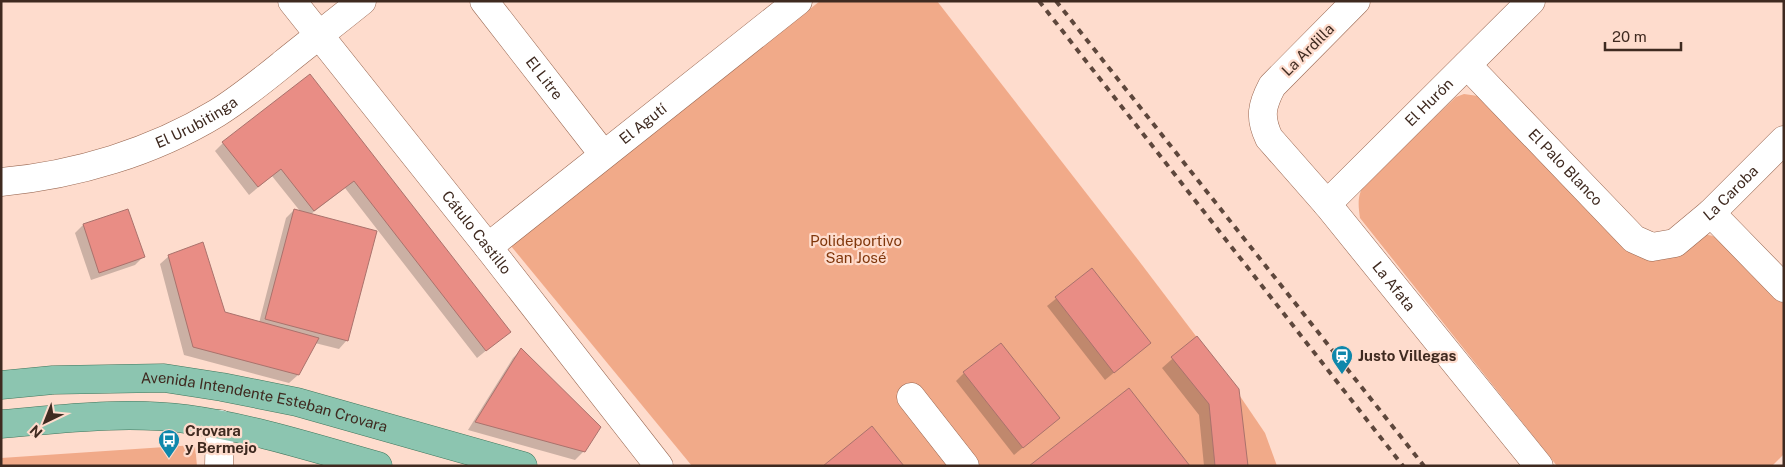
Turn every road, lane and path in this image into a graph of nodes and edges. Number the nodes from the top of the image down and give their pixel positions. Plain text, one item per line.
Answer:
1 (292, 1) edge
2 (362, 1) edge
3 (484, 1) edge
4 (798, 1) edge
5 (1356, 1) edge
6 (1532, 1) edge
7 (319, 35) junction
8 (1467, 65) junction
9 (1264, 102) joint
10 (1784, 140) edge
11 (603, 154) junction
12 (1, 182) edge
13 (1327, 204) junction
14 (1710, 213) junction
15 (1675, 244) joint
16 (488, 247) junction
17 (1784, 288) edge
18 (1, 384) edge
19 (911, 397) dead end
20 (1, 424) edge
21 (220, 424) junction
22 (219, 466) edge
23 (378, 466) edge
24 (523, 466) edge
25 (659, 466) edge
26 (965, 466) edge
27 (1539, 466) edge

1 - 7 street, Cátulo Castillo
2 - 7 street, El Urubitinga
3 - 11 street, El Litre
4 - 11 street, El Agutí
5 - 9 street, La Ardilla
6 - 8 street, El Hurón
7 - 12 street, El Urubitinga
7 - 16 street, Cátulo Castillo
8 - 13 street, El Hurón
8 - 15 street, El Palo Blanco
9 - 13 street, La Afata
10 - 14 street, La Caroba
11 - 16 street, El Agutí
13 - 27 street, La Afata
14 - 15 street, La Caroba
14 - 17 street
16 - 25 street, Cátulo Castillo
18 - 24 main road, Avenida Intendente Esteban Crovara
19 - 26 street
20 - 21 main road, Avenida Intendente Esteban Crovara
21 - 22 street
21 - 23 main road, Avenida Intendente Esteban Crovara

